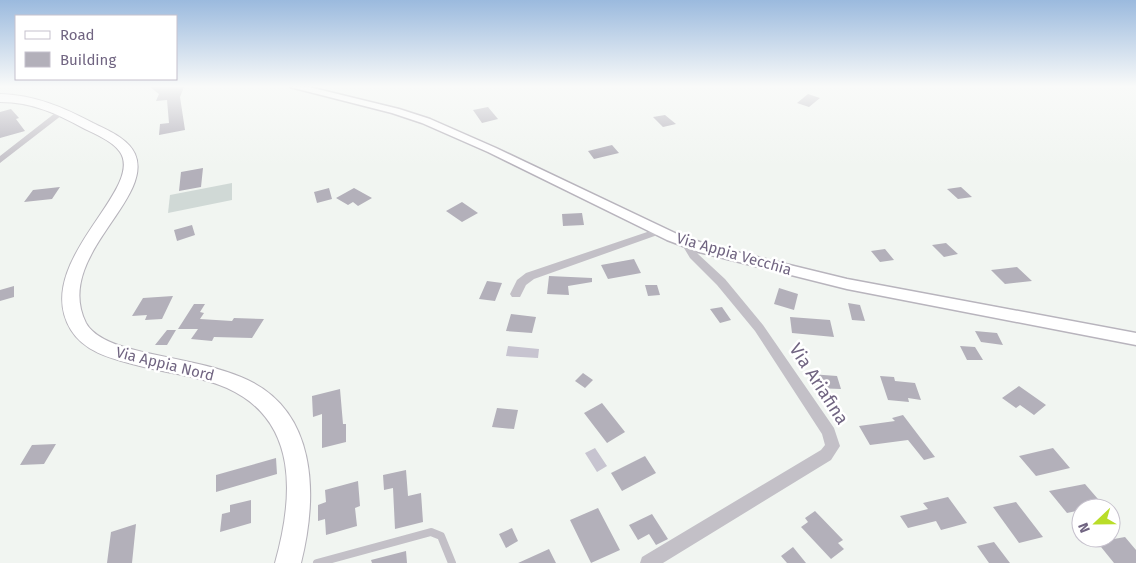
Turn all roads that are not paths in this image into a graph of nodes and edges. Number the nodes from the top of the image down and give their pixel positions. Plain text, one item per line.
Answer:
1 (60, 113) edge
2 (64, 113) edge
3 (398, 113) edge
4 (0, 160) edge
5 (659, 231) junction
6 (686, 243) junction
7 (516, 294) dead end
8 (1136, 339) edge
9 (288, 563) edge
10 (317, 563) edge
11 (452, 563) edge
12 (648, 563) edge

1 - 4 street
2 - 9 main road, Via Appia Nord
3 - 5 main road, Via Appia Vecchia
5 - 6 main road, Via Appia Vecchia
5 - 7 street
6 - 8 main road, Via Appia Vecchia
6 - 12 street, Via Ariafina
10 - 11 lane

